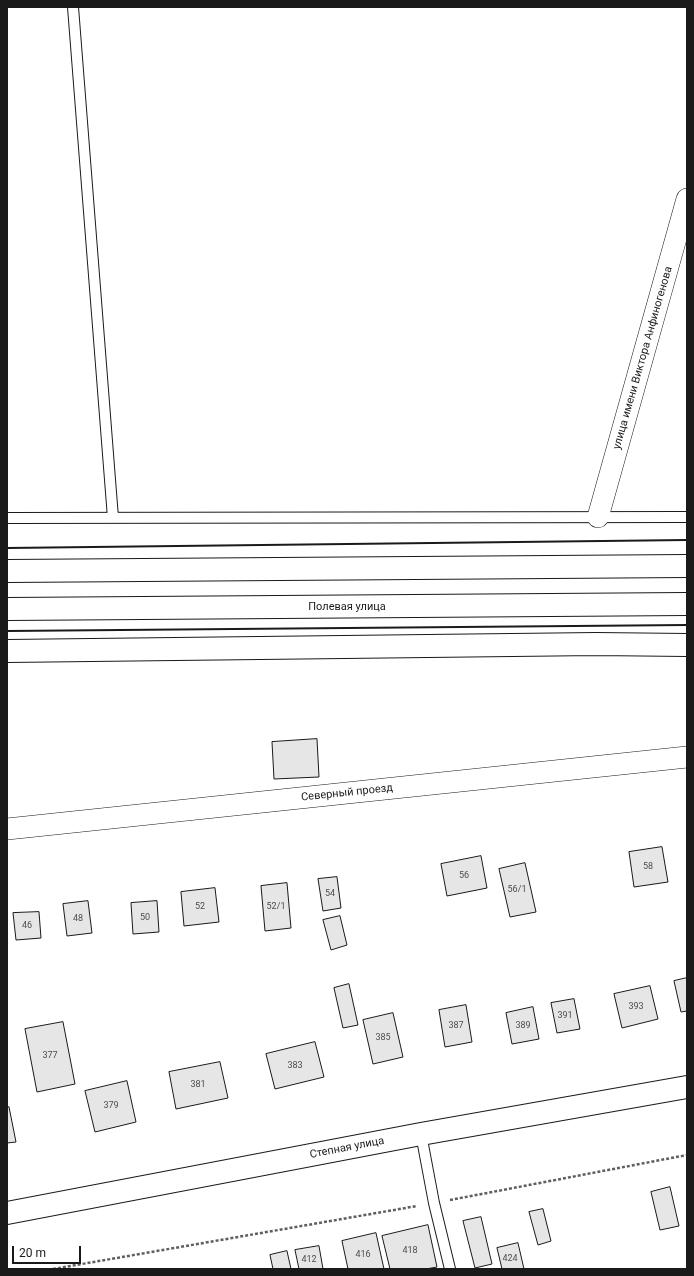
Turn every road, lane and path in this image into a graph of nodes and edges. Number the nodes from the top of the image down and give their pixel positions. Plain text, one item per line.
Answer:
1 (73, 7) edge
2 (687, 199) edge
3 (598, 517) junction
4 (687, 517) edge
5 (7, 518) edge
6 (113, 518) junction
7 (687, 566) edge
8 (7, 571) edge
9 (687, 604) edge
10 (7, 609) edge
11 (687, 645) edge
12 (7, 651) edge
13 (687, 756) edge
14 (7, 829) edge
15 (687, 1087) edge
16 (421, 1134) junction
17 (687, 1155) edge
18 (434, 1203) junction
19 (7, 1213) edge
20 (52, 1269) edge
21 (450, 1269) edge

1 - 6 lane
2 - 3 street, улица имени Виктора Анфиногенова
3 - 4 lane
3 - 6 lane
5 - 6 lane
7 - 8 main road
9 - 10 main road, Полевая улица
11 - 12 main road
13 - 14 street, Северный проезд
15 - 16 main road, Степная улица
16 - 18 lane
16 - 19 main road, Степная улица
17 - 18 path
18 - 20 path
18 - 21 lane

